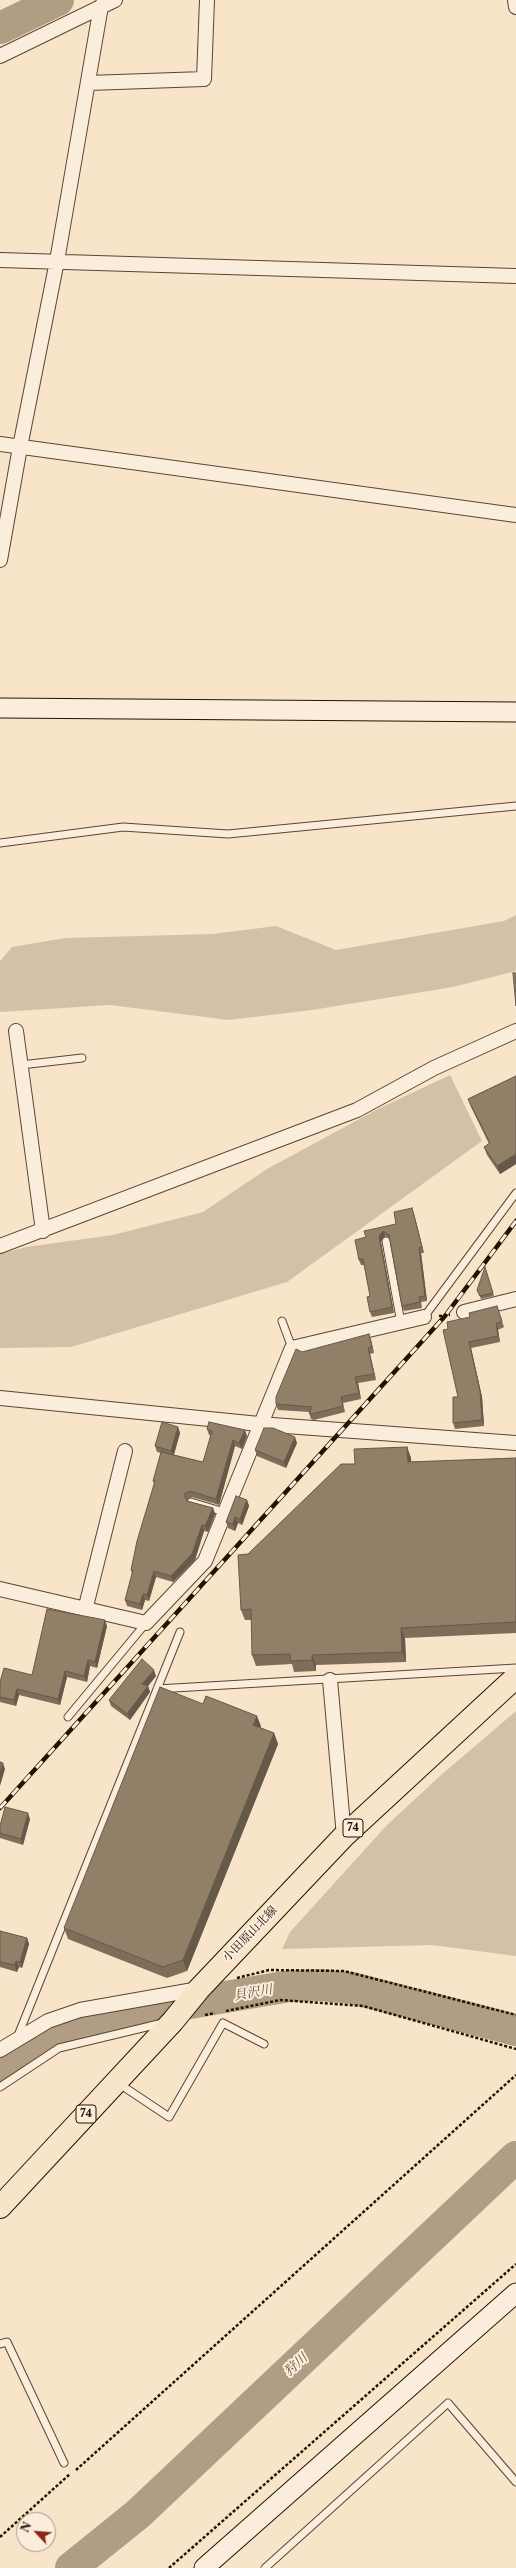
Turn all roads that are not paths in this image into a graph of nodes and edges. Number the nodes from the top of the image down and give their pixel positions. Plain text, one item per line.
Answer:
1 (115, 0) edge
2 (207, 0) edge
3 (515, 0) edge
4 (101, 6) junction
5 (516, 7) edge
6 (0, 56) edge
7 (88, 83) junction
8 (0, 260) edge
9 (58, 261) junction
10 (516, 276) edge
11 (0, 444) edge
12 (20, 446) junction
13 (516, 515) edge
14 (0, 560) edge
15 (0, 708) edge
16 (516, 712) edge
17 (516, 806) edge
18 (0, 843) edge
19 (16, 1031) dead end
20 (516, 1032) edge
21 (82, 1058) dead end
22 (21, 1065) junction
23 (516, 1193) edge
24 (43, 1231) junction
25 (386, 1241) edge
26 (0, 1246) edge
27 (516, 1299) edge
28 (464, 1312) road end
29 (424, 1318) joint
30 (282, 1321) dead end
31 (401, 1323) junction
32 (292, 1348) junction
33 (0, 1398) edge
34 (260, 1424) junction
35 (516, 1443) edge
36 (125, 1451) dead end
37 (191, 1502) edge
38 (224, 1512) junction
39 (0, 1589) edge
40 (85, 1610) junction
41 (146, 1623) junction
42 (180, 1632) dead end
43 (516, 1668) edge
44 (516, 1677) edge
45 (330, 1680) junction
46 (157, 1689) junction
47 (68, 1717) dead end
48 (344, 1836) junction
49 (199, 1988) junction
50 (173, 2021) junction
51 (17, 2038) junction
52 (264, 2044) dead end
53 (0, 2050) edge
54 (116, 2082) junction
55 (0, 2087) edge
56 (0, 2207) edge
57 (516, 2293) edge
58 (0, 2344) edge
59 (64, 2463) dead end
60 (516, 2482) edge
61 (204, 2568) edge
62 (265, 2568) edge

1 - 4 street
2 - 7 street
3 - 5 street
4 - 6 street
4 - 7 street
7 - 9 street
8 - 9 street
9 - 10 street
9 - 12 street
11 - 12 street
12 - 13 street
12 - 14 street
15 - 16 street
17 - 18 lane
19 - 22 street
20 - 24 street
21 - 22 lane
22 - 24 street
23 - 29 lane
24 - 26 street
25 - 31 lane
27 - 28 street
29 - 31 street
30 - 32 lane
31 - 32 street
32 - 34 street
33 - 34 street
34 - 35 street
34 - 38 street
36 - 40 street
37 - 38 lane
38 - 41 street
39 - 40 street
40 - 41 street
41 - 47 lane
42 - 46 lane
43 - 45 lane
44 - 48 main road, 小田原山北線 / 74
45 - 46 lane
45 - 48 street
46 - 51 lane
48 - 49 main road, 小田原山北線 / 74
49 - 50 main road, 小田原山北線 / 74
49 - 51 street
50 - 54 main road, 小田原山北線 / 74
50 - 55 lane
51 - 53 street
52 - 54 lane
54 - 56 main road, 小田原山北線 / 74
57 - 61 street
58 - 59 lane
60 - 62 lane

